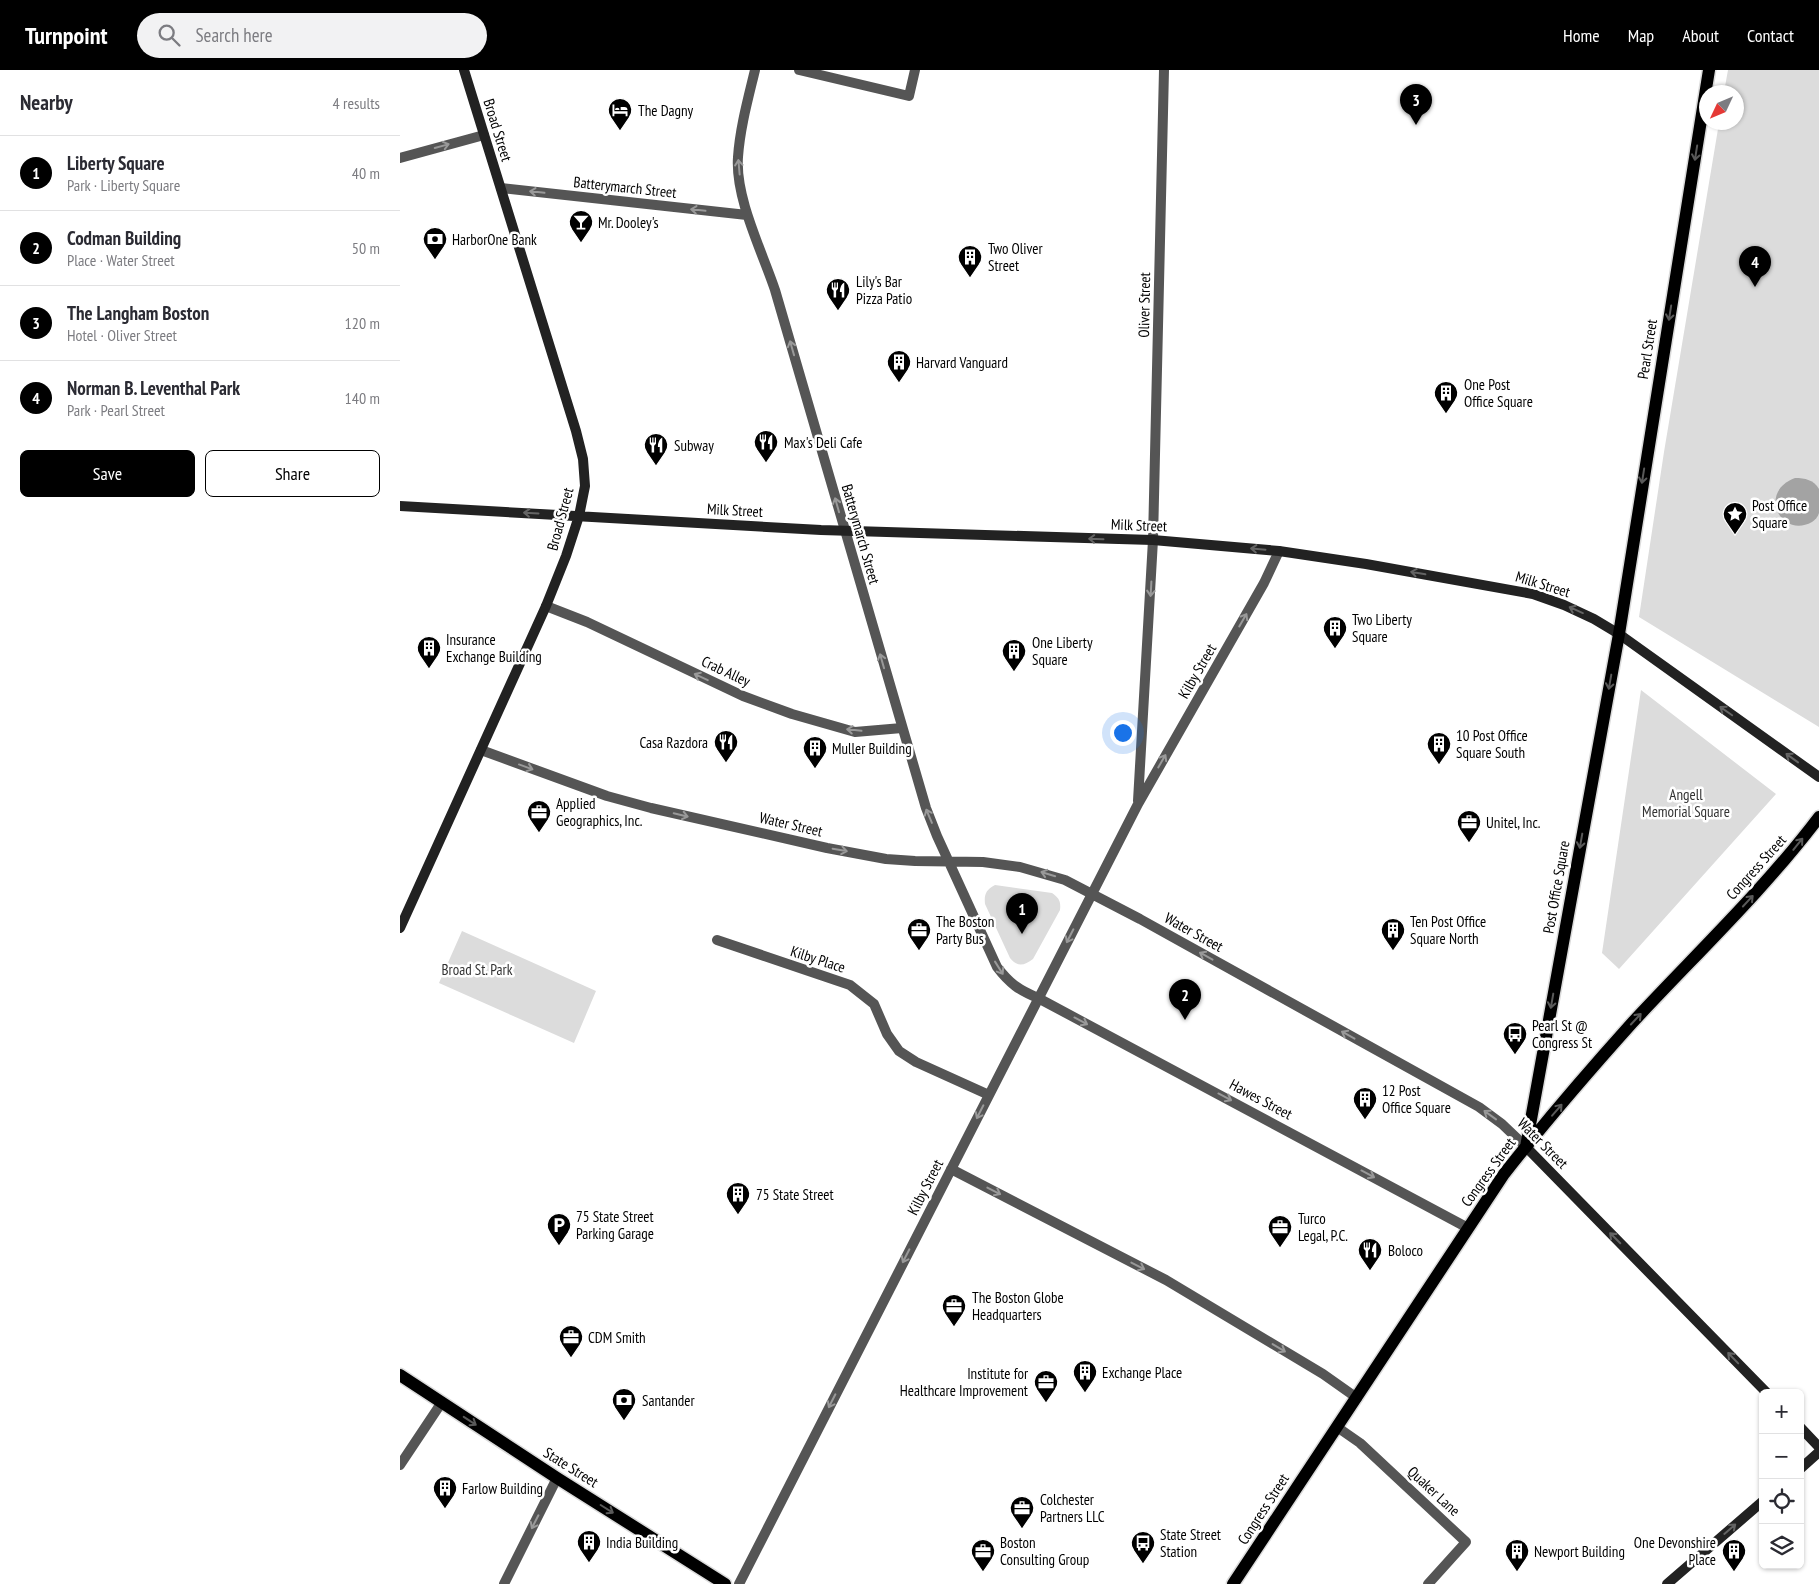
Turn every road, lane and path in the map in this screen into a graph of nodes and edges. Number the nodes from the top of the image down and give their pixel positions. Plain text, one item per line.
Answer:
1 (464, 70) edge
2 (755, 70) edge
3 (799, 70) edge
4 (915, 70) edge
5 (1164, 70) edge
6 (1709, 70) edge
7 (484, 135) junction
8 (400, 158) edge
9 (500, 188) junction
10 (747, 215) junction
11 (400, 506) edge
12 (580, 516) junction
13 (845, 531) junction
14 (1153, 540) junction
15 (1279, 551) junction
16 (546, 606) junction
17 (1619, 634) junction
18 (902, 728) junction
19 (481, 750) junction
20 (1819, 777) edge
21 (1138, 804) junction
22 (1819, 817) edge
23 (949, 861) junction
24 (1093, 893) junction
25 (400, 928) edge
26 (716, 940) dead end
27 (1038, 998) junction
28 (989, 1095) junction
29 (1526, 1147) junction
30 (951, 1169) junction
31 (1468, 1228) junction
32 (400, 1375) edge
33 (1763, 1389) edge
34 (1357, 1398) junction
35 (442, 1402) junction
36 (1337, 1427) junction
37 (1804, 1431) edge
38 (1819, 1447) edge
39 (1819, 1452) edge
40 (400, 1465) edge
41 (1804, 1465) edge
42 (557, 1478) junction
43 (1759, 1504) edge
44 (504, 1584) edge
45 (725, 1584) edge
46 (739, 1584) edge
47 (1233, 1584) edge
48 (1428, 1584) edge
49 (1667, 1584) edge

1 - 7 main road, Broad Street
10 -> 2 street, Batterymarch Street
3 - 4 street
5 - 14 street, Oliver Street
6 -> 17 main road, Pearl Street
8 -> 7 street
7 - 9 main road, Broad Street
10 -> 9 street, Batterymarch Street
9 - 12 main road, Broad Street
13 -> 10 street, Batterymarch Street
12 -> 11 main road, Milk Street
12 - 13 main road, Milk Street
12 - 16 main road, Broad Street
14 -> 13 main road, Milk Street
18 -> 13 street, Batterymarch Street
15 -> 14 main road, Milk Street
14 -> 21 street, Kilby Street
17 -> 15 main road, Milk Street
21 -> 15 street, Kilby Street
18 -> 16 street, Crab Alley
16 - 19 main road, Broad Street
20 -> 17 main road, Milk Street
17 -> 29 main road, Post Office Square
23 -> 18 street, Batterymarch Street
19 -> 23 street, Water Street
19 - 25 main road, Broad Street
21 - 24 street, Kilby Street
29 -> 22 main road, Congress Street
24 -> 23 street, Water Street
23 -> 27 street, Hawes Street
24 -> 27 street, Kilby Street
29 -> 24 street, Water Street
26 - 28 street, Kilby Place
27 - 28 street, Kilby Street
27 -> 31 street, Hawes Street
28 -> 30 street, Kilby Street
29 - 31 main road, Congress Street
33 -> 29 main road, Water Street
30 -> 34 street
30 -> 46 street, Kilby Street
31 - 34 main road, Congress Street
32 - 35 main road, State Street
34 - 36 main road, Congress Street
35 - 40 street
35 -> 42 main road, State Street
36 - 47 main road, Congress Street
36 - 48 street, Quaker Lane
37 - 38 main road
39 - 41 main road
42 -> 44 street
42 -> 45 main road, State Street
49 -> 43 main road

